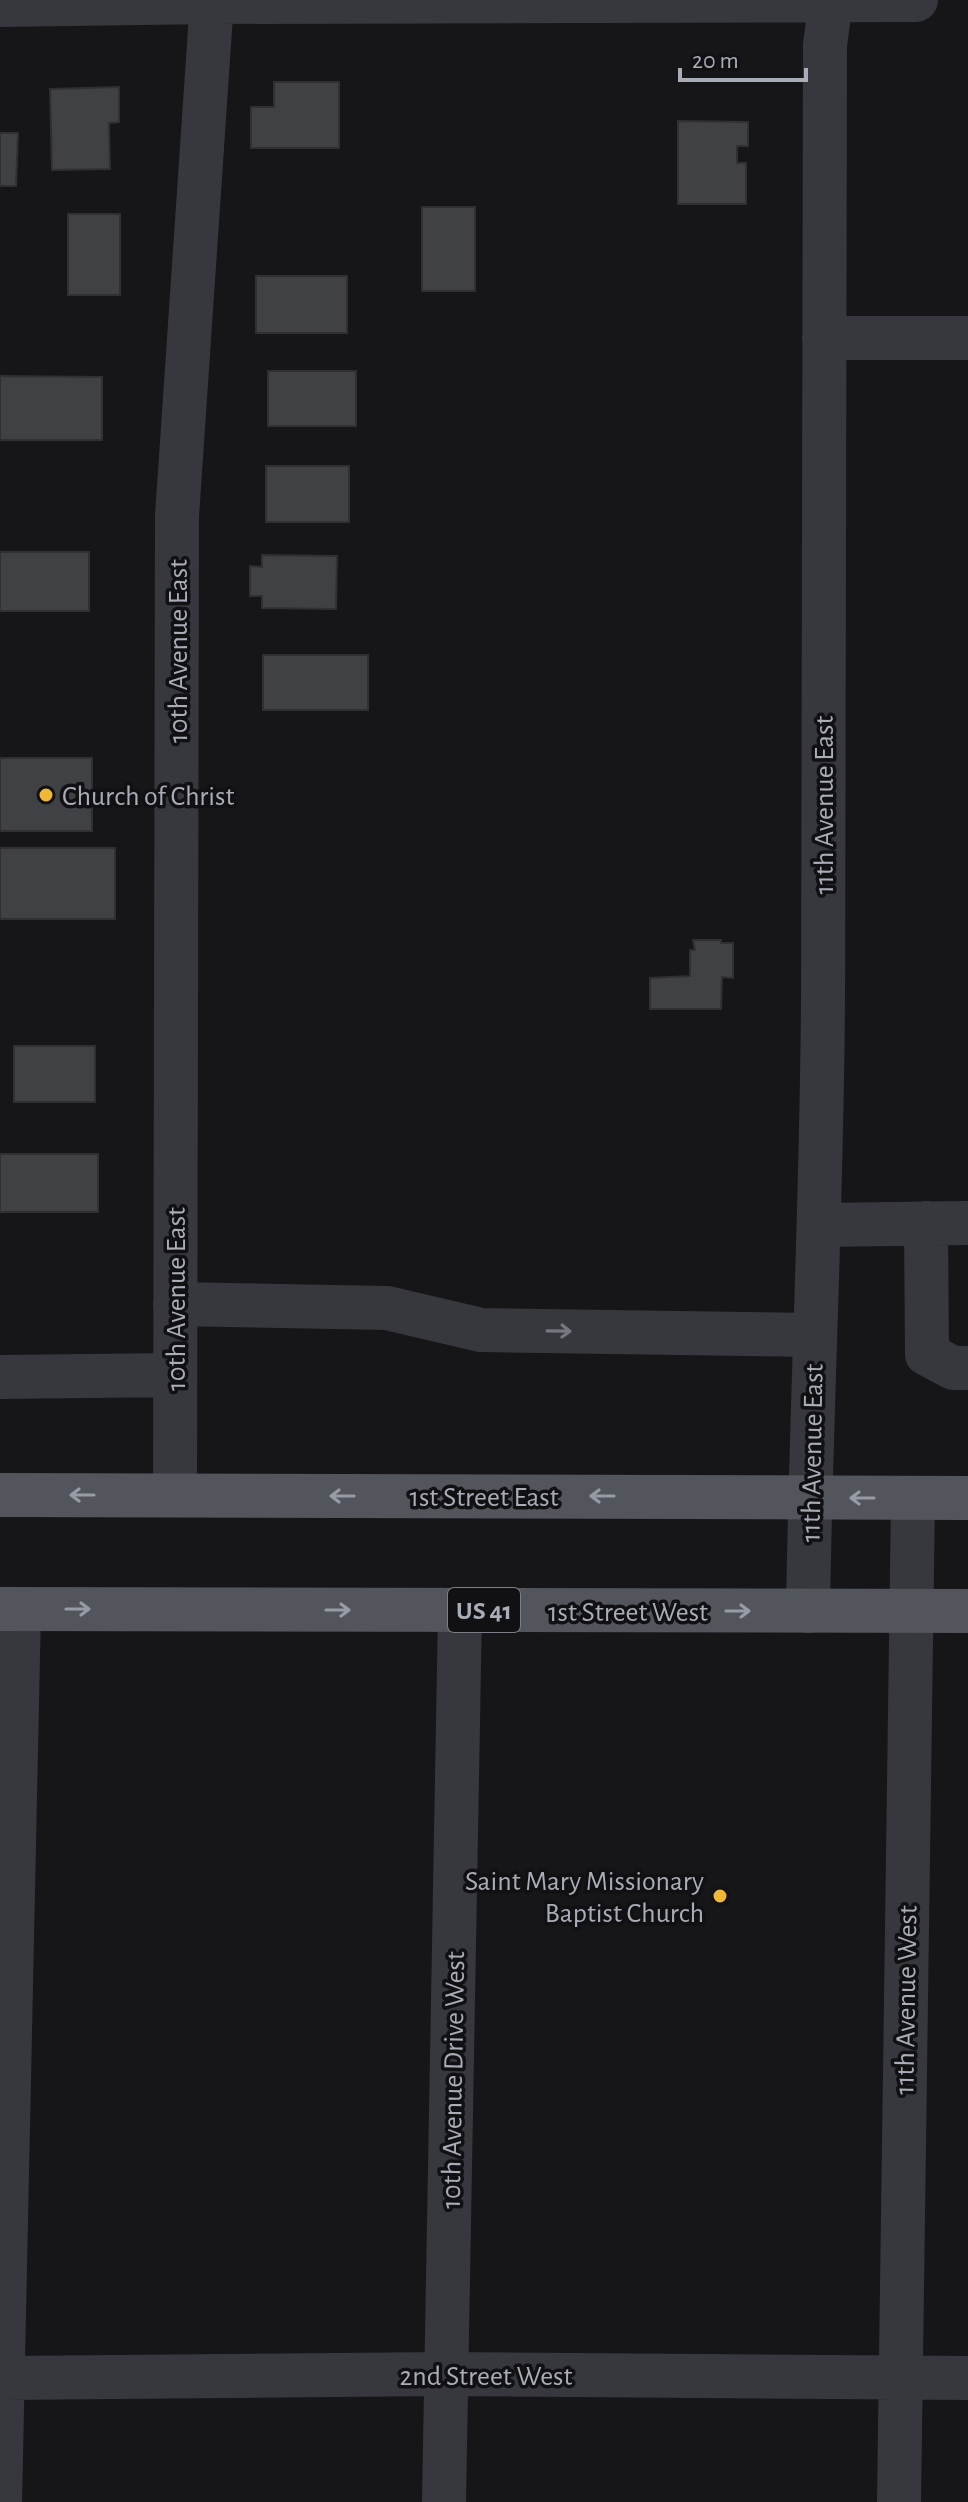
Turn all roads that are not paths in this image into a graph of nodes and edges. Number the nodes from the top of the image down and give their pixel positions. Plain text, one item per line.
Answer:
1 (831, 0) edge
2 (916, 0) edge
3 (212, 1) edge
4 (540, 1) edge
5 (0, 5) edge
6 (824, 338) junction
7 (968, 338) edge
8 (947, 1223) edge
9 (820, 1225) junction
10 (175, 1304) junction
11 (813, 1335) junction
12 (968, 1368) edge
13 (175, 1375) junction
14 (0, 1377) edge
15 (0, 1495) edge
16 (175, 1495) junction
17 (810, 1497) junction
18 (913, 1498) junction
19 (968, 1498) edge
20 (9, 1609) edge
21 (460, 1610) junction
22 (808, 1611) junction
23 (911, 1611) junction
24 (968, 1611) edge
25 (8, 1761) edge
26 (5, 2034) edge
27 (446, 2374) junction
28 (3, 2378) junction
29 (900, 2378) junction
30 (968, 2378) edge
31 (0, 2502) edge
32 (444, 2502) edge
33 (899, 2502) edge

1 - 2 street
1 - 4 street
1 - 6 street, 11th Avenue East
3 - 4 street
3 - 5 street
3 - 10 street, 10th Avenue East
6 - 7 street
6 - 9 street, 11th Avenue East
8 - 9 street
8 - 12 street
9 - 11 street, 11th Avenue East
10 -> 11 street
10 - 13 street, 10th Avenue East
11 - 17 street, 11th Avenue East
13 - 14 street
13 - 16 street, 10th Avenue East
16 -> 15 main road, 1st Street East
17 -> 16 main road, 1st Street East
18 -> 17 main road, 1st Street East
17 - 22 street, 11th Avenue East
18 - 19 main road, 1st Street East
18 - 23 street, 11th Avenue West
20 -> 21 main road, 1st Street West / US 41
20 - 25 street
21 -> 22 main road, 1st Street West / US 41
21 - 27 street, 10th Avenue Drive West
22 - 23 main road, 1st Street West / US 41
23 - 24 main road, 1st Street West / US 41
23 - 29 street, 11th Avenue West
25 - 26 street
26 - 28 street
27 - 28 street, 2nd Street West
27 - 29 street, 2nd Street West
27 - 32 street, 10th Avenue Drive West
28 - 31 street
29 - 30 street, 2nd Street West
29 - 33 street, 11th Avenue West

